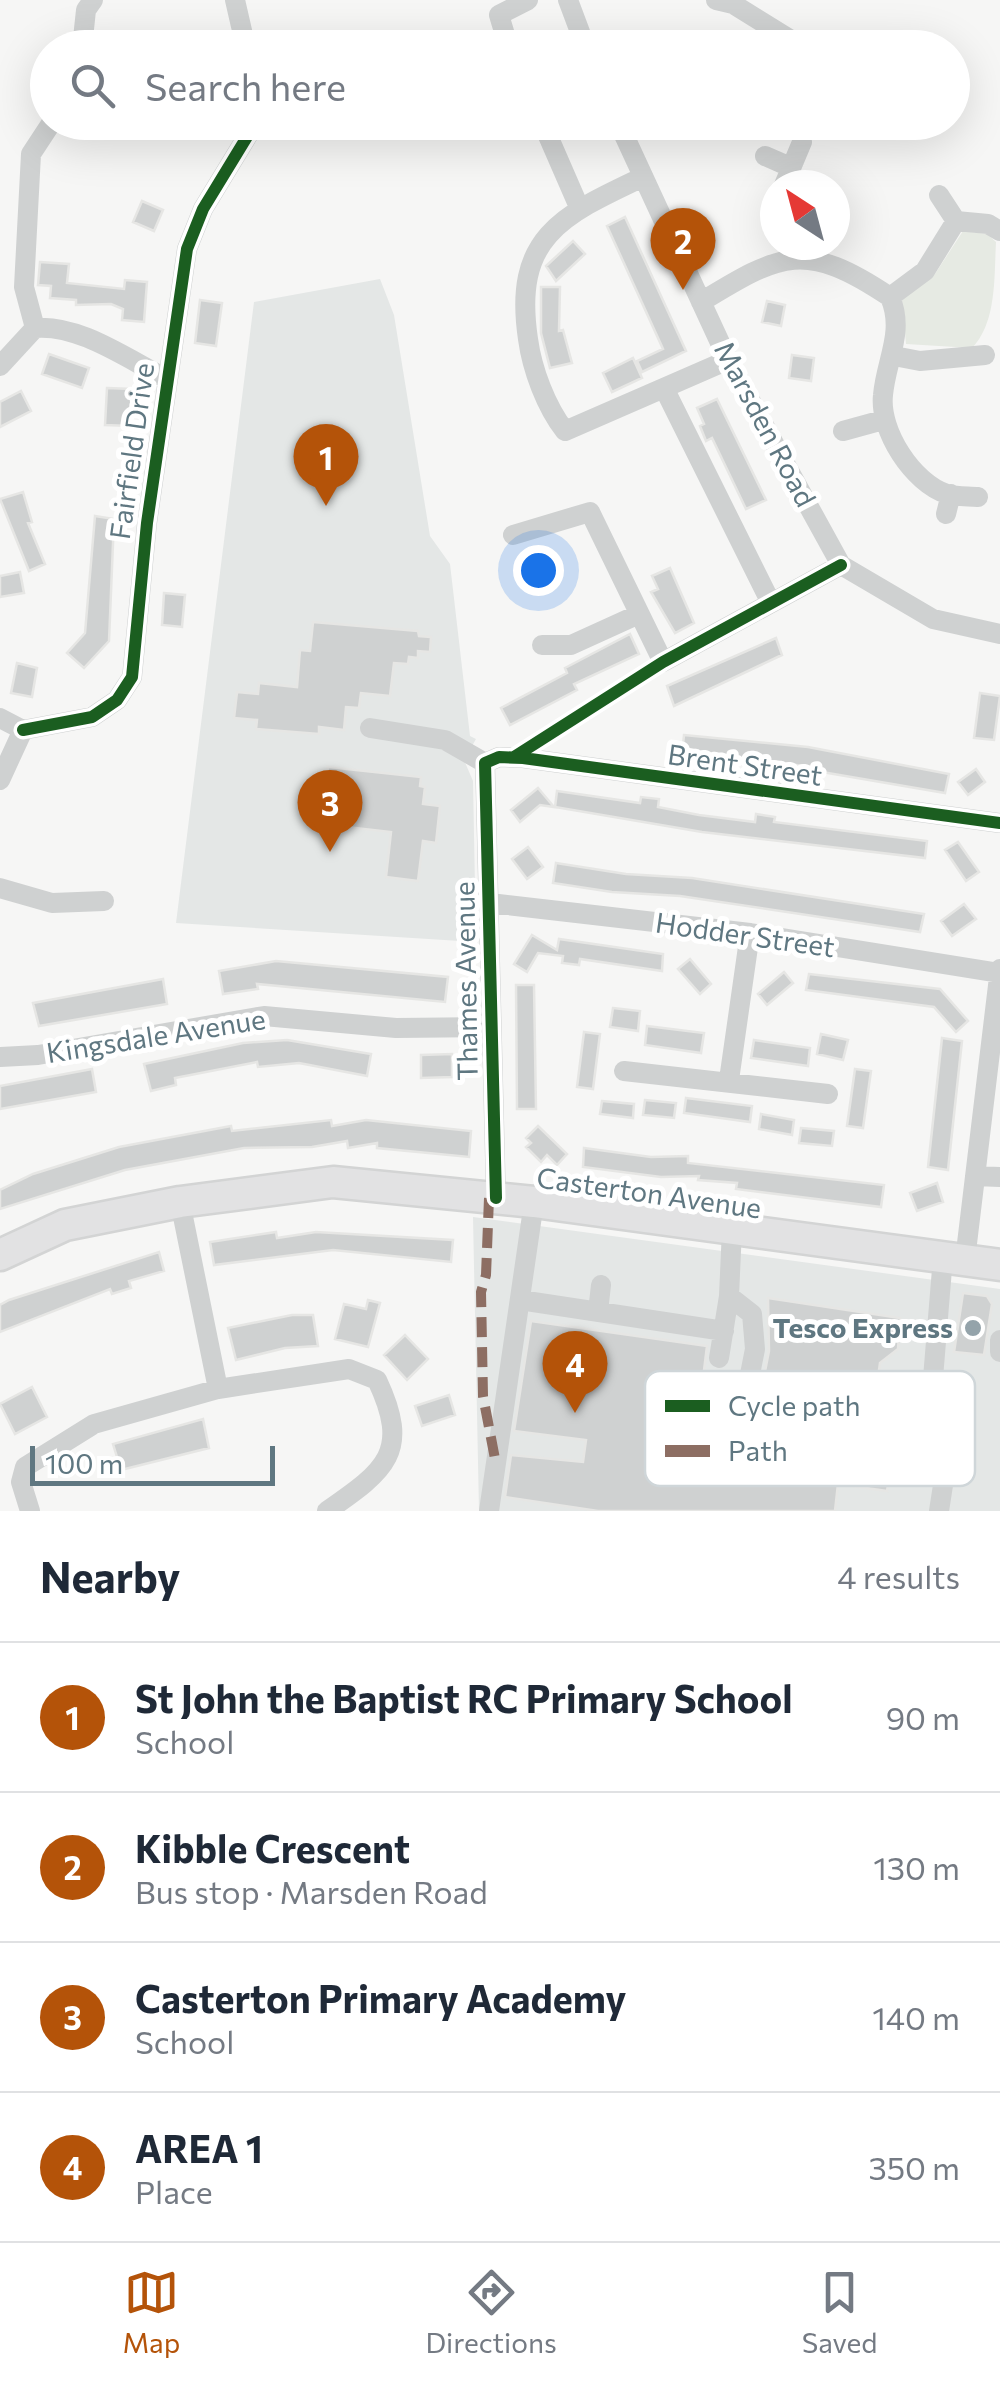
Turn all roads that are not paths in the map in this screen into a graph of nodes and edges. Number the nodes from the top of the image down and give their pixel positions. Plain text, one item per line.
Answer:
1 (92, 0) edge
2 (235, 0) edge
3 (528, 0) edge
4 (568, 0) edge
5 (716, 0) edge
6 (84, 30) edge
7 (242, 30) edge
8 (503, 30) edge
9 (579, 30) edge
10 (775, 30) edge
11 (40, 140) edge
12 (245, 140) edge
13 (550, 140) edge
14 (626, 140) edge
15 (802, 142) dead end
16 (765, 156) dead end
17 (780, 170) edge
18 (789, 170) edge
19 (642, 177) junction
20 (939, 195) dead end
21 (579, 207) junction
22 (956, 221) junction
23 (1000, 232) edge
24 (771, 260) edge
25 (813, 260) edge
26 (890, 297) junction
27 (701, 302) junction
28 (35, 328) junction
29 (985, 355) dead end
30 (894, 356) junction
31 (728, 360) junction
32 (0, 366) edge
33 (167, 379) junction
34 (664, 388) junction
35 (884, 420) junction
36 (844, 431) dead end
37 (978, 497) dead end
38 (513, 535) dead end
39 (841, 565) junction
40 (770, 601) junction
41 (637, 616) junction
42 (1000, 634) edge
43 (542, 645) dead end
44 (0, 718) edge
45 (370, 728) dead end
46 (23, 730) junction
47 (485, 763) junction
48 (0, 780) edge
49 (1000, 823) edge
50 (0, 888) edge
51 (104, 901) dead end
52 (490, 902) junction
53 (750, 933) junction
54 (1000, 971) edge
55 (491, 1027) junction
56 (0, 1057) edge
57 (624, 1071) dead end
58 (729, 1080) junction
59 (828, 1094) dead end
60 (975, 1176) junction
61 (1000, 1177) edge
62 (496, 1198) junction
63 (180, 1202) junction
64 (534, 1202) junction
65 (732, 1229) junction
66 (0, 1255) edge
67 (954, 1258) junction
68 (1000, 1265) edge
69 (601, 1285) dead end
70 (729, 1296) junction
71 (520, 1300) junction
72 (598, 1312) junction
73 (724, 1331) junction
74 (1000, 1342) edge
75 (1000, 1352) edge
76 (719, 1358) dead end
77 (750, 1371) edge
78 (934, 1371) edge
79 (218, 1389) junction
80 (943, 1486) edge
81 (30, 1511) edge
82 (327, 1511) edge
83 (489, 1511) edge
84 (939, 1511) edge

1 - 6 street
2 - 7 street
3 - 8 street
4 - 9 street
5 - 10 street
11 - 28 street
12 - 33 street, Fairfield Drive
13 - 21 street
14 - 19 street, Marsden Road
15 - 18 street
16 - 17 street
19 - 21 street
19 - 27 street, Marsden Road
20 - 22 street
21 - 34 street
22 - 23 street
22 - 26 street
24 - 27 street
25 - 26 street
26 - 30 street
27 - 31 street, Marsden Road
28 - 32 street
28 - 33 street
29 - 30 street
30 - 35 street
31 - 34 street
31 - 39 street, Marsden Road
33 - 46 street, Fairfield Drive
34 - 40 street
35 - 36 street
35 - 37 street
38 - 41 street
39 - 40 street
39 - 42 street
40 - 41 street
41 - 43 street
44 - 46 street
45 - 47 street
46 - 48 street
47 - 49 street, Brent Street
47 - 52 street, Thames Avenue
50 - 51 street
52 - 53 street, Hodder Street
52 - 55 street, Thames Avenue
53 - 54 street, Hodder Street
53 - 58 street
54 - 60 street
55 - 56 street, Kingsdale Avenue
55 - 62 street, Thames Avenue
57 - 58 street
58 - 59 street
60 - 61 street
60 - 67 street
62 - 63 highway, Casterton Avenue
62 - 64 highway, Casterton Avenue
63 - 66 highway, Casterton Avenue
63 - 79 street
64 - 65 highway, Casterton Avenue
64 - 71 street
65 - 67 highway, Casterton Avenue
65 - 70 street
67 - 68 highway, Casterton Avenue
67 - 78 street
69 - 72 street
70 - 73 street
70 - 77 street
71 - 72 street
71 - 83 street
72 - 73 street
73 - 76 street
74 - 75 street
79 - 81 street
79 - 82 street
80 - 84 street

